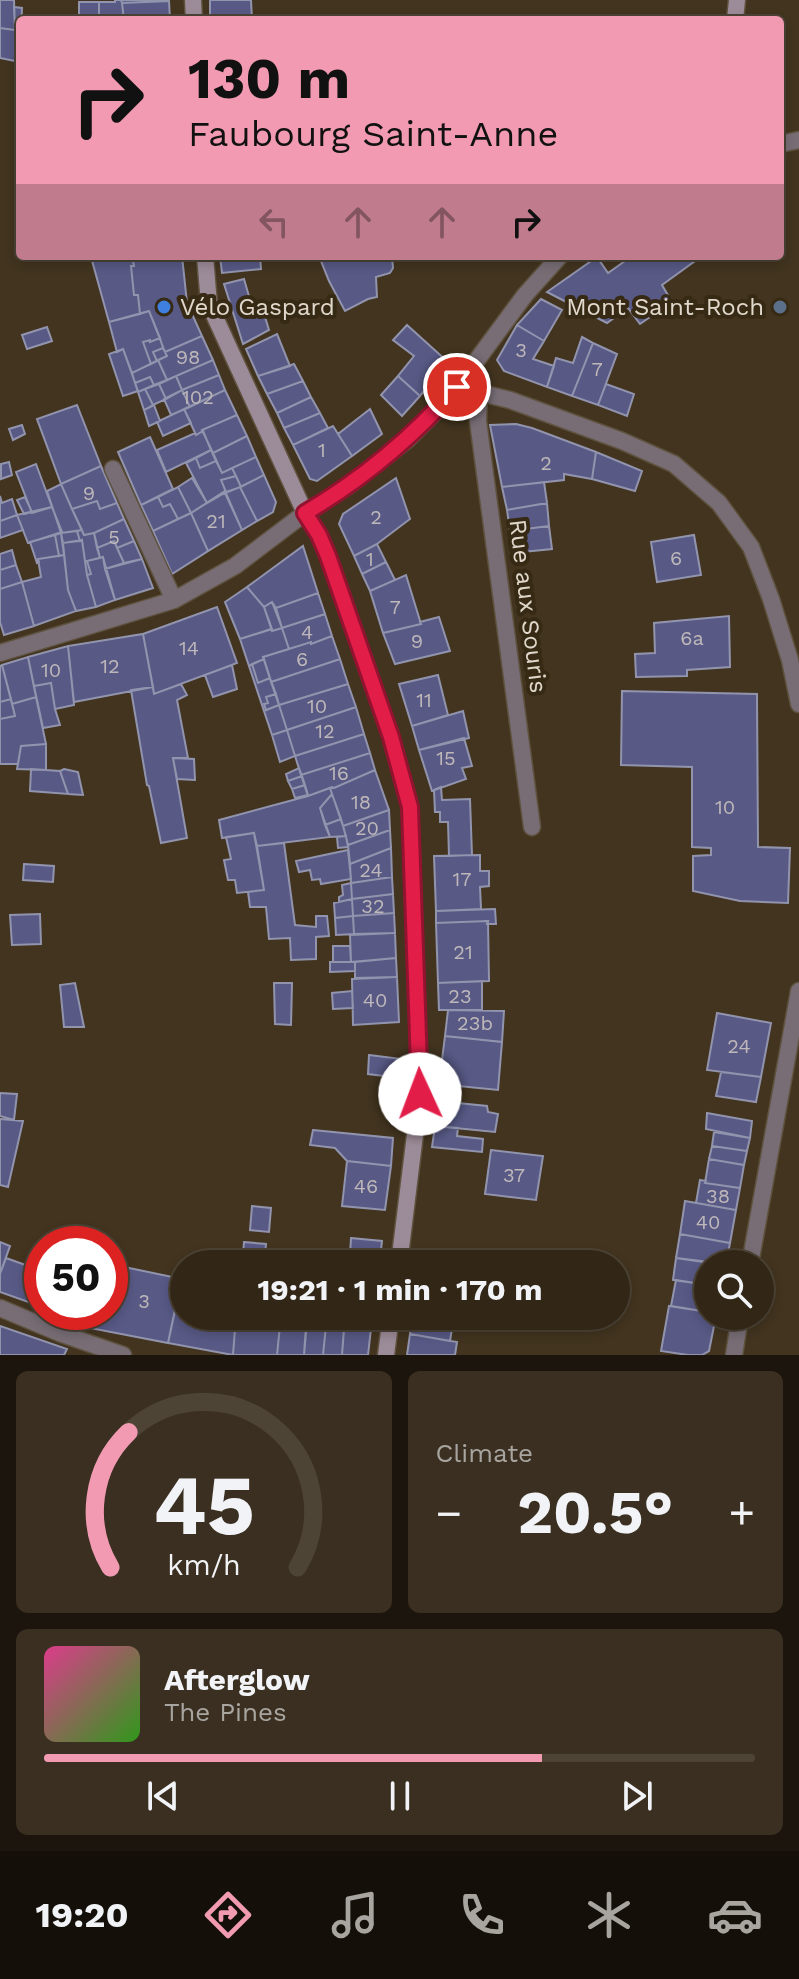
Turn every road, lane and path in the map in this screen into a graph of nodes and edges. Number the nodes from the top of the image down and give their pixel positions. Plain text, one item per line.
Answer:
1 (205, 260) edge
2 (556, 260) edge
3 (457, 387) junction
4 (479, 392) junction
5 (113, 469) dead end
6 (305, 513) junction
7 (174, 600) junction
8 (0, 653) edge
9 (799, 704) edge
10 (532, 827) dead end
11 (799, 991) edge
12 (401, 1250) edge
13 (753, 1250) edge
14 (0, 1308) edge
15 (389, 1330) edge
16 (738, 1330) edge
17 (123, 1355) edge
18 (386, 1355) edge
19 (734, 1355) edge

1 - 6 main road
2 - 3 street
3 - 4 street
3 - 6 street
4 - 9 street
4 - 10 street, Rue aux Souris
5 - 7 street
6 - 7 street
6 - 12 main road
7 - 8 street
11 - 13 street
14 - 17 street
15 - 18 main road
16 - 19 street

